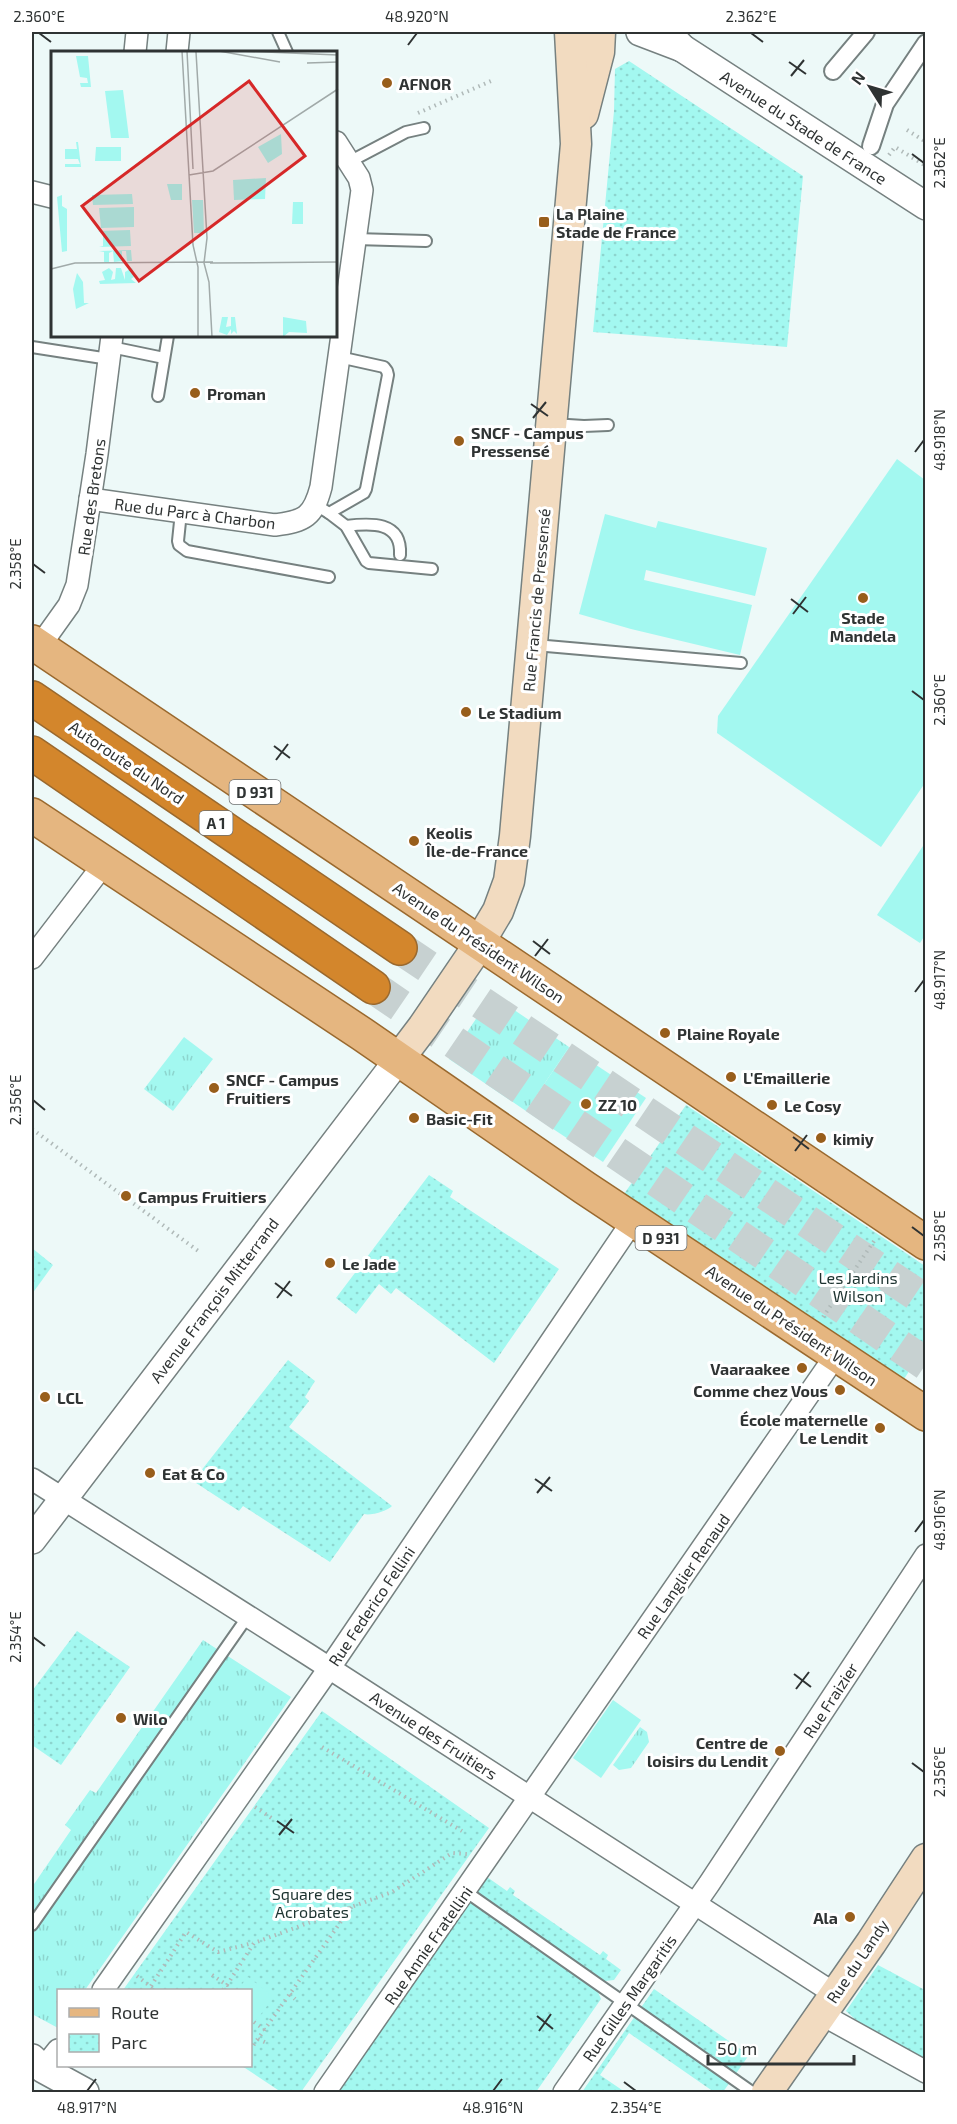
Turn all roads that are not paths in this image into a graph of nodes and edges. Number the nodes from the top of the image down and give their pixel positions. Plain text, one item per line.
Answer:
1 (138, 32) edge
2 (179, 32) edge
3 (278, 32) edge
4 (570, 32) edge
5 (600, 32) edge
6 (640, 32) edge
7 (866, 32) edge
8 (917, 32) edge
9 (926, 37) edge
10 (675, 40) edge
11 (926, 43) edge
12 (135, 51) edge
13 (177, 51) edge
14 (287, 51) edge
15 (833, 71) dead end
16 (424, 128) dead end
17 (576, 144) junction
18 (338, 145) edge
19 (871, 146) dead end
20 (349, 162) junction
21 (32, 192) edge
22 (51, 197) edge
23 (926, 206) edge
24 (356, 239) junction
25 (426, 241) dead end
26 (168, 338) edge
27 (32, 347) edge
28 (111, 348) edge
29 (339, 357) junction
30 (164, 358) junction
31 (158, 396) dead end
32 (552, 424) junction
33 (608, 425) dead end
34 (90, 499) junction
35 (323, 509) junction
36 (181, 512) junction
37 (346, 526) junction
38 (400, 555) dead end
39 (432, 569) dead end
40 (329, 577) dead end
41 (35, 644) edge
42 (532, 644) junction
43 (741, 663) dead end
44 (32, 698) edge
45 (32, 753) edge
46 (32, 815) edge
47 (104, 864) junction
48 (479, 942) junction
49 (400, 948) tunnel mouth
50 (32, 958) edge
51 (373, 987) tunnel mouth
52 (398, 1060) junction
53 (634, 1219) junction
54 (926, 1243) edge
55 (836, 1355) junction
56 (926, 1414) edge
57 (32, 1479) edge
58 (64, 1499) junction
59 (32, 1540) edge
60 (926, 1555) edge
61 (248, 1616) junction
62 (329, 1668) junction
63 (530, 1797) junction
64 (926, 1859) edge
65 (465, 1891) junction
66 (695, 1904) junction
67 (32, 1925) edge
68 (104, 1989) edge
69 (626, 2004) junction
70 (828, 2004) junction
71 (44, 2059) edge
72 (926, 2072) edge
73 (85, 2092) edge
74 (326, 2092) edge
75 (564, 2092) edge
76 (752, 2092) edge
77 (767, 2092) edge

1 - 12 street
2 - 13 street
3 - 14 lane
4 - 17 main road, Rue Francis de Pressensé
5 - 17 main road, Rue Francis de Pressensé
6 - 10 street, Avenue du Stade de France
7 - 15 street
8 - 9 street
10 - 23 street, Avenue du Stade de France
11 - 19 street
16 - 20 lane
17 - 32 main road, Rue Francis de Pressensé
18 - 20 street
20 - 24 street
21 - 22 street
24 - 25 lane
24 - 29 street
26 - 30 lane
27 - 28 lane
28 - 30 lane
28 - 34 street, Rue des Bretons
29 - 35 street
29 - 35 lane
30 - 31 lane
32 - 33 lane
32 - 42 main road, Rue Francis de Pressensé
34 - 36 street, Rue du Parc à Charbon
34 - 41 street, Rue des Bretons
35 - 36 street, Rue du Parc à Charbon
35 - 37 lane
36 - 40 lane
37 - 38 lane
37 - 39 lane
41 - 48 main road, Avenue du Président Wilson / D 931
42 - 43 lane
42 - 48 main road, Rue Francis de Pressensé
44 - 49 highway, Autoroute du Nord / A 1
45 - 51 highway
46 - 47 main road, Avenue du Président Wilson / D 931
47 - 50 street
47 - 52 main road, Avenue du Président Wilson / D 931
48 - 52 main road, Rue Francis de Pressensé
48 - 54 main road, Avenue du Président Wilson / D 931
52 - 53 main road, Avenue du Président Wilson / D 931
52 - 58 street, Avenue François Mitterrand
53 - 55 main road, Avenue du Président Wilson / D 931
53 - 62 street, Rue Federico Fellini
55 - 56 main road, Avenue du Président Wilson / D 931
55 - 63 street, Rue Langlier Renaud
57 - 58 street, Avenue des Fruitiers
58 - 59 street, Avenue François Mitterrand
58 - 61 street, Avenue des Fruitiers
60 - 66 street, Rue Fraizier
61 - 62 street, Avenue des Fruitiers
61 - 67 lane
62 - 63 street, Avenue des Fruitiers
62 - 68 street, Rue Federico Fellini
63 - 65 street, Rue Annie Fratellini
63 - 66 street, Avenue des Fruitiers
64 - 70 main road, Rue du Landy
65 - 69 lane
65 - 74 street, Rue Annie Fratellini
66 - 69 street, Rue Gilles Margaritis
66 - 70 street, Avenue des Fruitiers
69 - 75 street, Rue Gilles Margaritis
69 - 76 lane
70 - 72 street, Avenue des Fruitiers
70 - 77 main road, Rue du Landy
71 - 73 street

